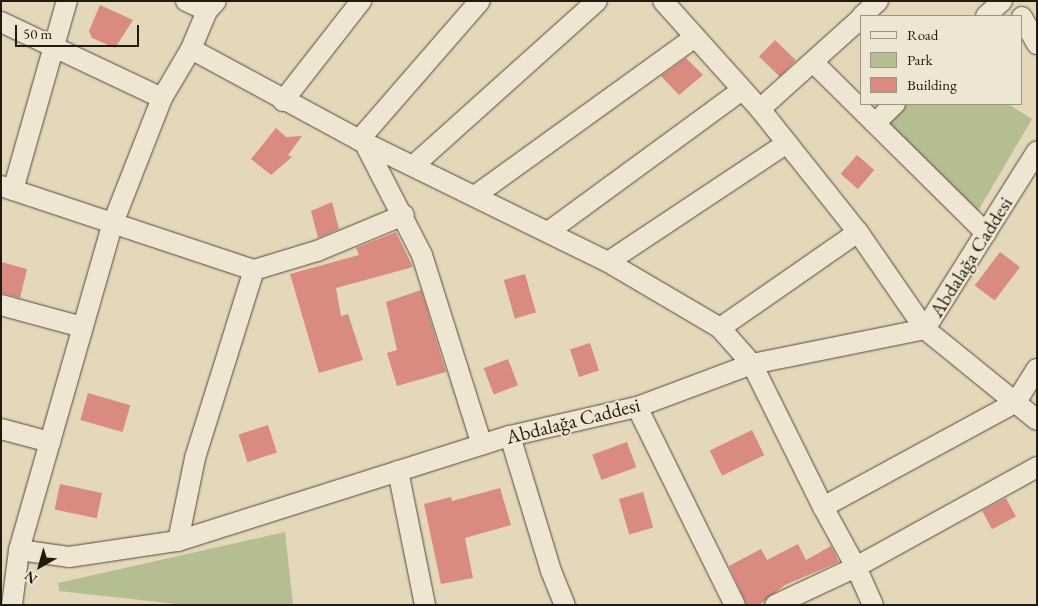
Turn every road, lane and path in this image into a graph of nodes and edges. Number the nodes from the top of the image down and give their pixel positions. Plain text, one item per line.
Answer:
1 (67, 1) edge
2 (186, 1) edge
3 (361, 1) edge
4 (480, 1) edge
5 (597, 1) edge
6 (878, 1) edge
7 (1002, 1) edge
8 (1013, 1) edge
9 (671, 4) edge
10 (211, 6) edge
11 (863, 15) edge
12 (987, 15) edge
13 (1020, 15) edge
14 (860, 18) edge
15 (1023, 20) edge
16 (1, 22) edge
17 (695, 37) junction
18 (1037, 44) edge
19 (54, 47) junction
20 (191, 49) junction
21 (814, 63) junction
22 (742, 90) junction
23 (162, 98) junction
24 (283, 101) junction
25 (894, 105) edge
26 (760, 109) junction
27 (875, 123) junction
28 (361, 141) junction
29 (787, 143) junction
30 (1037, 152) edge
31 (413, 166) junction
32 (7, 188) edge
33 (476, 196) junction
34 (404, 216) junction
35 (113, 223) junction
36 (548, 232) junction
37 (858, 232) junction
38 (986, 233) junction
39 (608, 262) junction
40 (254, 270) junction
41 (1, 305) edge
42 (82, 327) junction
43 (720, 328) junction
44 (925, 329) junction
45 (752, 364) junction
46 (1037, 369) edge
47 (1016, 402) junction
48 (638, 407) junction
49 (1037, 420) edge
50 (1, 428) edge
51 (510, 436) junction
52 (50, 442) junction
53 (482, 444) junction
54 (1037, 467) edge
55 (398, 471) junction
56 (823, 507) junction
57 (178, 541) junction
58 (19, 550) junction
59 (856, 567) junction
60 (12, 605) edge
61 (426, 605) edge
62 (564, 605) edge
63 (736, 605) edge
64 (775, 605) edge
65 (873, 605) edge

1 - 19 street
2 - 10 street
3 - 24 street
4 - 28 street
5 - 31 street
6 - 11 street
7 - 12 street
8 - 13 street
9 - 17 street
10 - 20 street
14 - 21 street
15 - 18 street
16 - 19 street
17 - 22 street
17 - 33 street
19 - 23 street
19 - 32 street
20 - 23 street
20 - 24 street
21 - 26 street
21 - 27 street
22 - 26 street
22 - 36 street
23 - 35 street
24 - 28 street
25 - 27 street
26 - 29 street
27 - 38 street
28 - 31 street
28 - 34 street
29 - 37 street
29 - 39 street
30 - 38 street, Abdalağa Caddesi
31 - 33 street
32 - 35 street
33 - 36 street
34 - 40 street
34 - 53 street
35 - 40 street
35 - 42 street
36 - 39 street
37 - 43 street
37 - 44 street
38 - 44 street, Abdalağa Caddesi
39 - 43 street
40 - 57 street
41 - 42 street
42 - 52 street
43 - 45 street
44 - 45 street, Abdalağa Caddesi
44 - 47 street
45 - 48 street, Abdalağa Caddesi
45 - 56 street
46 - 47 street
47 - 49 street
47 - 56 street
48 - 51 street, Abdalağa Caddesi
48 - 63 street
50 - 52 street
51 - 53 street, Abdalağa Caddesi
51 - 62 street
52 - 58 street
53 - 55 street, Abdalağa Caddesi
54 - 59 street
55 - 57 street, Abdalağa Caddesi
55 - 61 street
56 - 59 street
57 - 58 street, Abdalağa Caddesi
58 - 60 street
59 - 64 street
59 - 65 street

